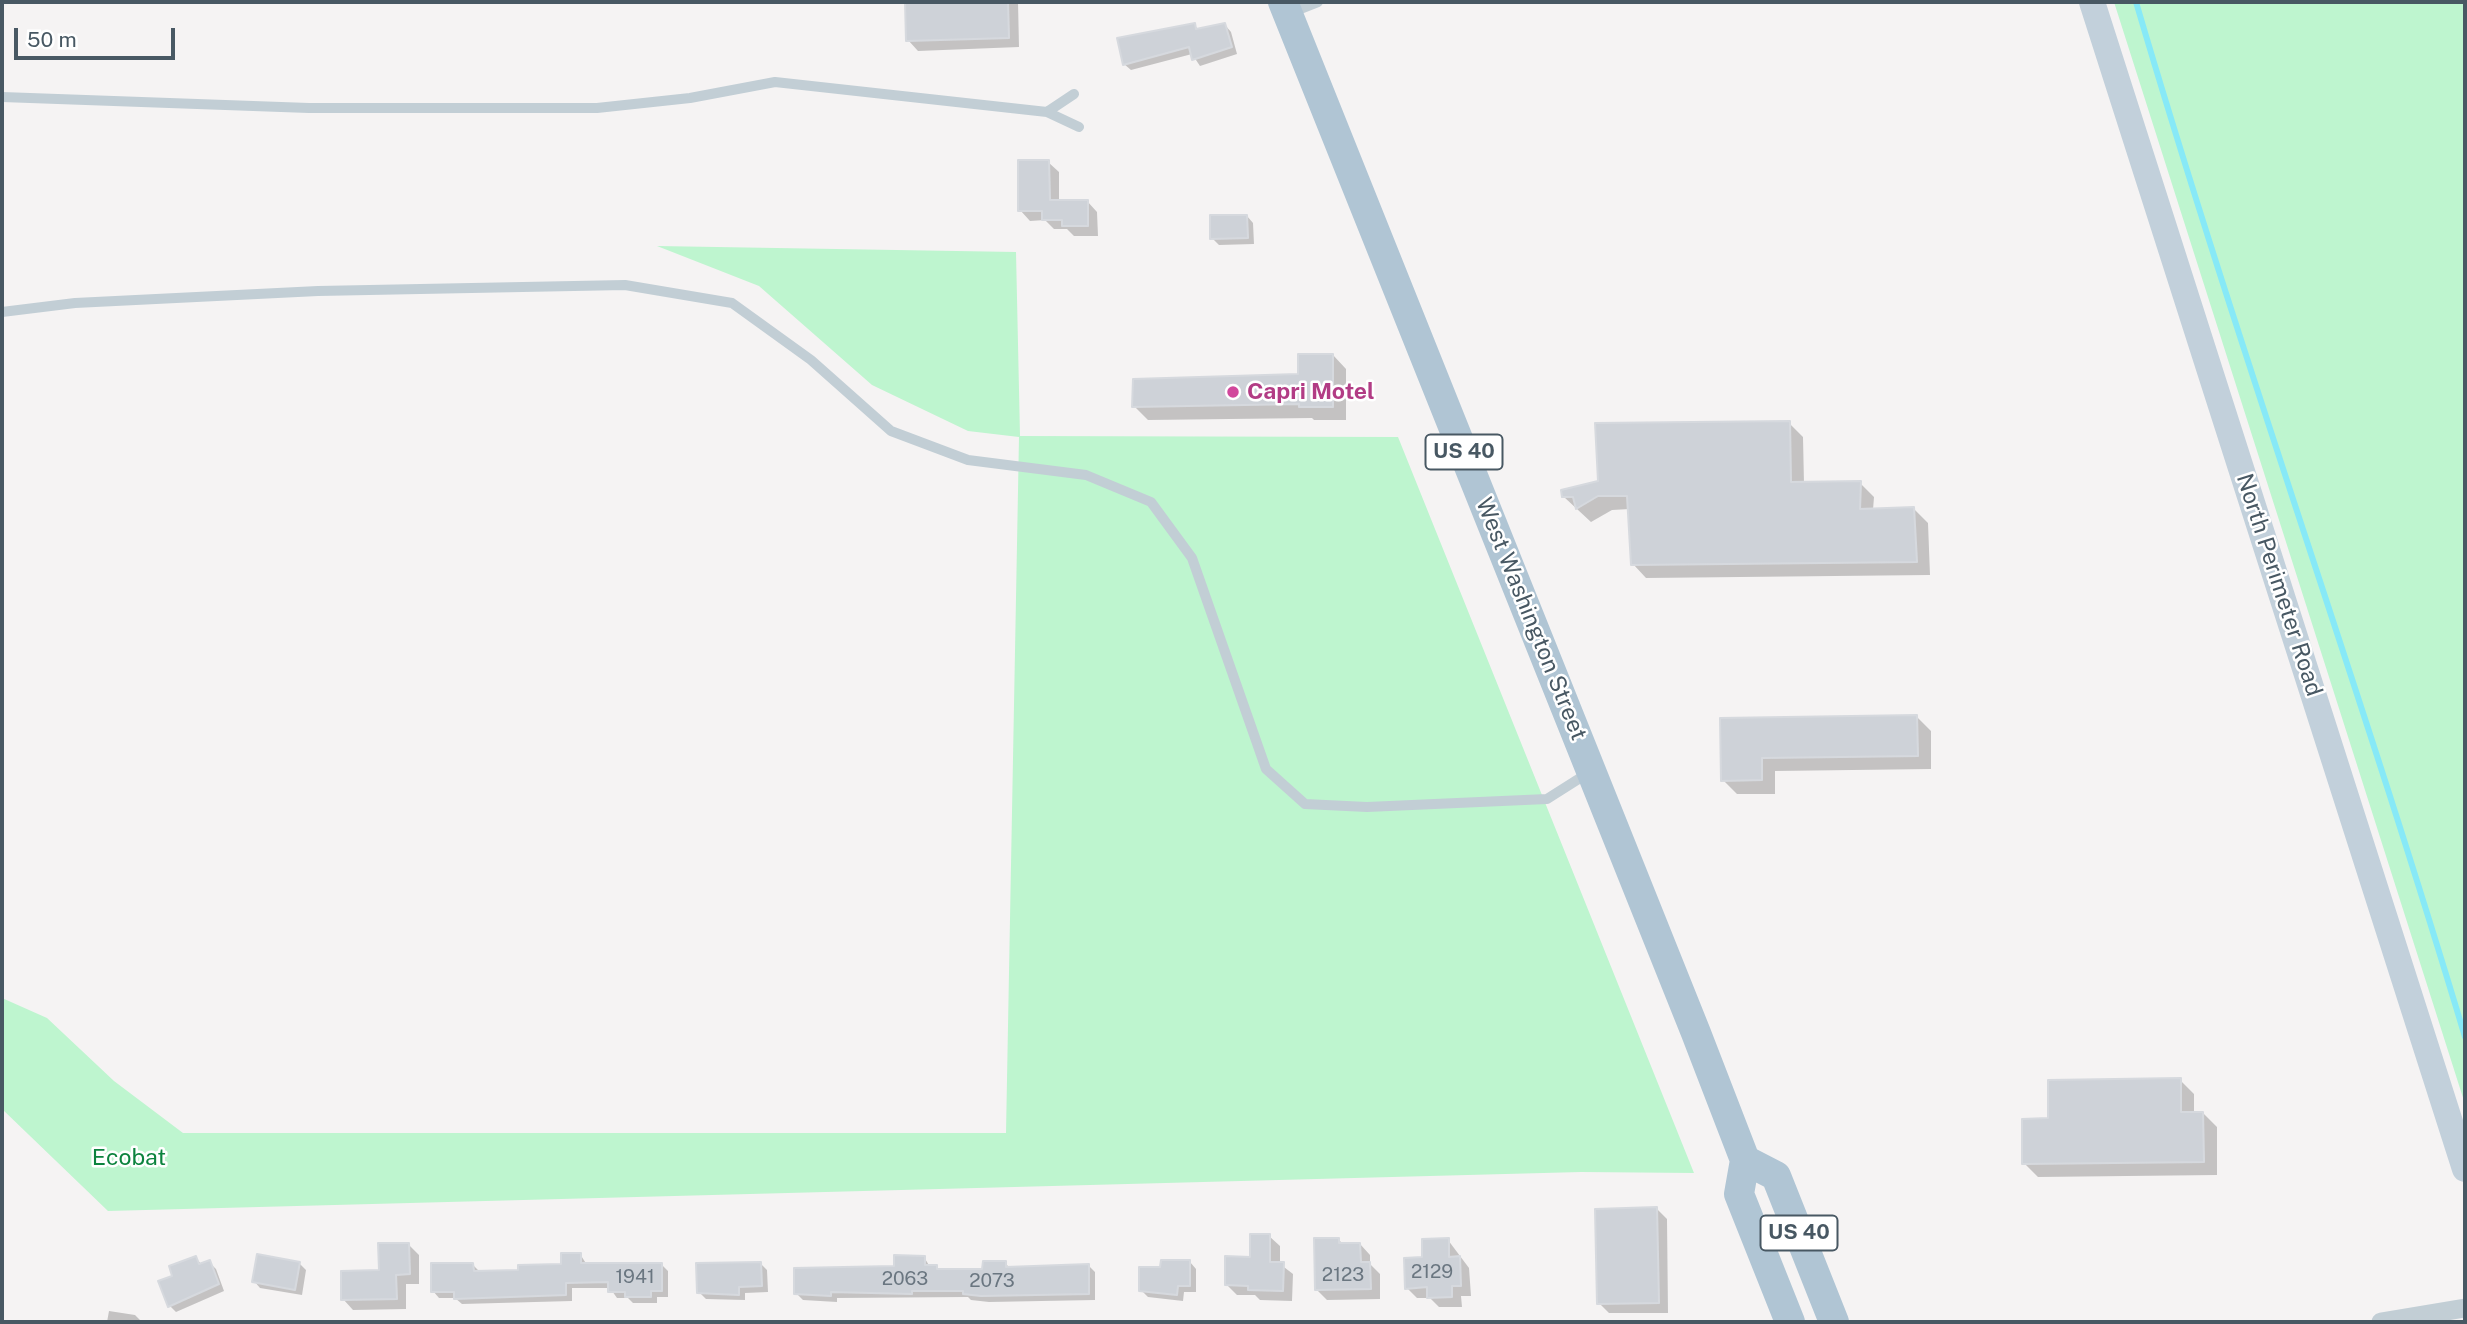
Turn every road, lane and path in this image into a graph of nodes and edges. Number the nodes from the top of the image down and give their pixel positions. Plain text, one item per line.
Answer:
1 (1318, 2) edge
2 (2092, 2) edge
3 (1286, 8) edge
4 (1074, 94) dead end
5 (2, 97) edge
6 (1047, 111) junction
7 (1079, 127) dead end
8 (2, 313) edge
9 (1591, 770) junction
10 (1745, 1160) junction
11 (2465, 1169) edge
12 (2465, 1308) edge
13 (1790, 1322) edge
14 (1834, 1322) edge
15 (2381, 1322) edge

1 - 3 lane
2 - 11 street, North Perimeter Road
3 - 9 main road, West Washington Street / US 40
4 - 6 lane
5 - 6 lane
6 - 7 lane
8 - 9 lane
9 - 10 main road, West Washington Street / US 40
10 - 13 main road, US 40
10 - 14 main road, US 40
12 - 15 street

